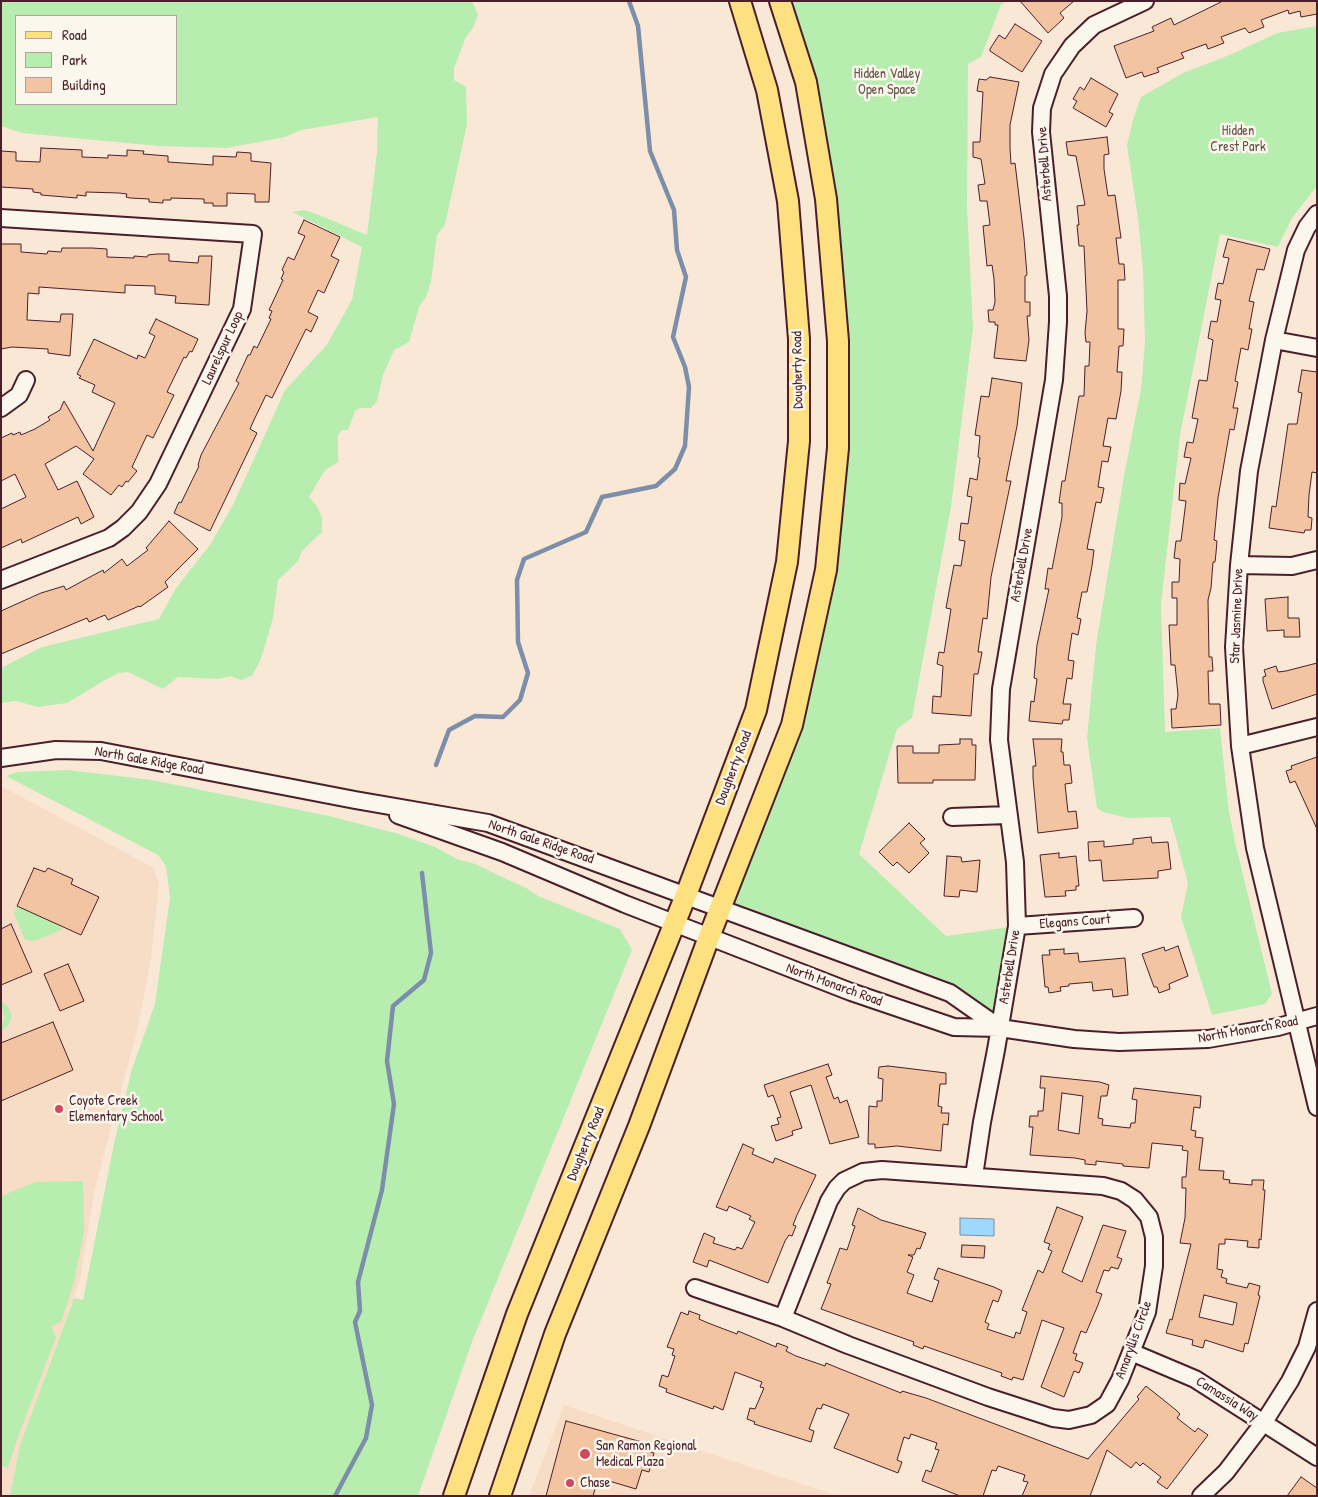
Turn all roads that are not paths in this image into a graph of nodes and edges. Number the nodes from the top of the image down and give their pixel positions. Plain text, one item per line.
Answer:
1 (740, 1) edge
2 (780, 1) edge
3 (1145, 1) edge
4 (1317, 214) edge
5 (1, 218) edge
6 (1274, 340) junction
7 (1317, 348) edge
8 (26, 380) dead end
9 (1, 408) edge
10 (1317, 560) edge
11 (1239, 565) junction
12 (1, 580) edge
13 (1317, 727) edge
14 (1240, 746) junction
15 (1, 758) edge
16 (355, 800) junction
17 (1007, 815) junction
18 (952, 817) dead end
19 (686, 895) junction
20 (720, 909) junction
21 (1134, 918) dead end
22 (673, 924) junction
23 (1017, 926) junction
24 (709, 937) junction
25 (1317, 1016) edge
26 (1296, 1023) junction
27 (1000, 1028) junction
28 (1317, 1107) edge
29 (974, 1176) junction
30 (695, 1288) dead end
31 (1317, 1311) edge
32 (783, 1318) junction
33 (1131, 1352) junction
34 (1264, 1422) junction
35 (1317, 1457) edge
36 (454, 1496) edge
37 (500, 1496) edge
38 (1201, 1496) edge

1 - 19 main road, Dougherty Road
2 - 20 main road
3 - 17 street, Asterbell Drive
4 - 6 street, Star Jasmine Drive
5 - 12 street, Laurelspur Loop
6 - 7 street
6 - 11 street, Star Jasmine Drive
8 - 9 street
10 - 11 street
11 - 14 street, Star Jasmine Drive
13 - 14 street
14 - 26 street, Star Jasmine Drive
15 - 16 street, North Gale Ridge Road
16 - 19 street, North Gale Ridge Road
16 - 22 street, North Gale Ridge Road
17 - 18 street
17 - 23 street, Asterbell Drive
19 - 20 street, North Gale Ridge Road
19 - 22 main road, Dougherty Road
20 - 24 main road
20 - 27 street, North Monarch Road
21 - 23 street, Elegans Court
22 - 24 street, North Monarch Road
22 - 36 main road, Dougherty Road
23 - 27 street, Asterbell Drive
24 - 27 street, North Monarch Road
24 - 37 main road
25 - 26 street, North Monarch Road
26 - 27 street, North Monarch Road
26 - 28 street, Star Jasmine Drive
27 - 29 street, Asterbell Drive
29 - 32 street, Amaryllis Circle
29 - 33 street, Amaryllis Circle
30 - 32 street, Amaryllis Circle
31 - 34 street
32 - 33 street, Amaryllis Circle
33 - 34 street, Camassia Way
34 - 35 street, Camassia Way
34 - 38 street

